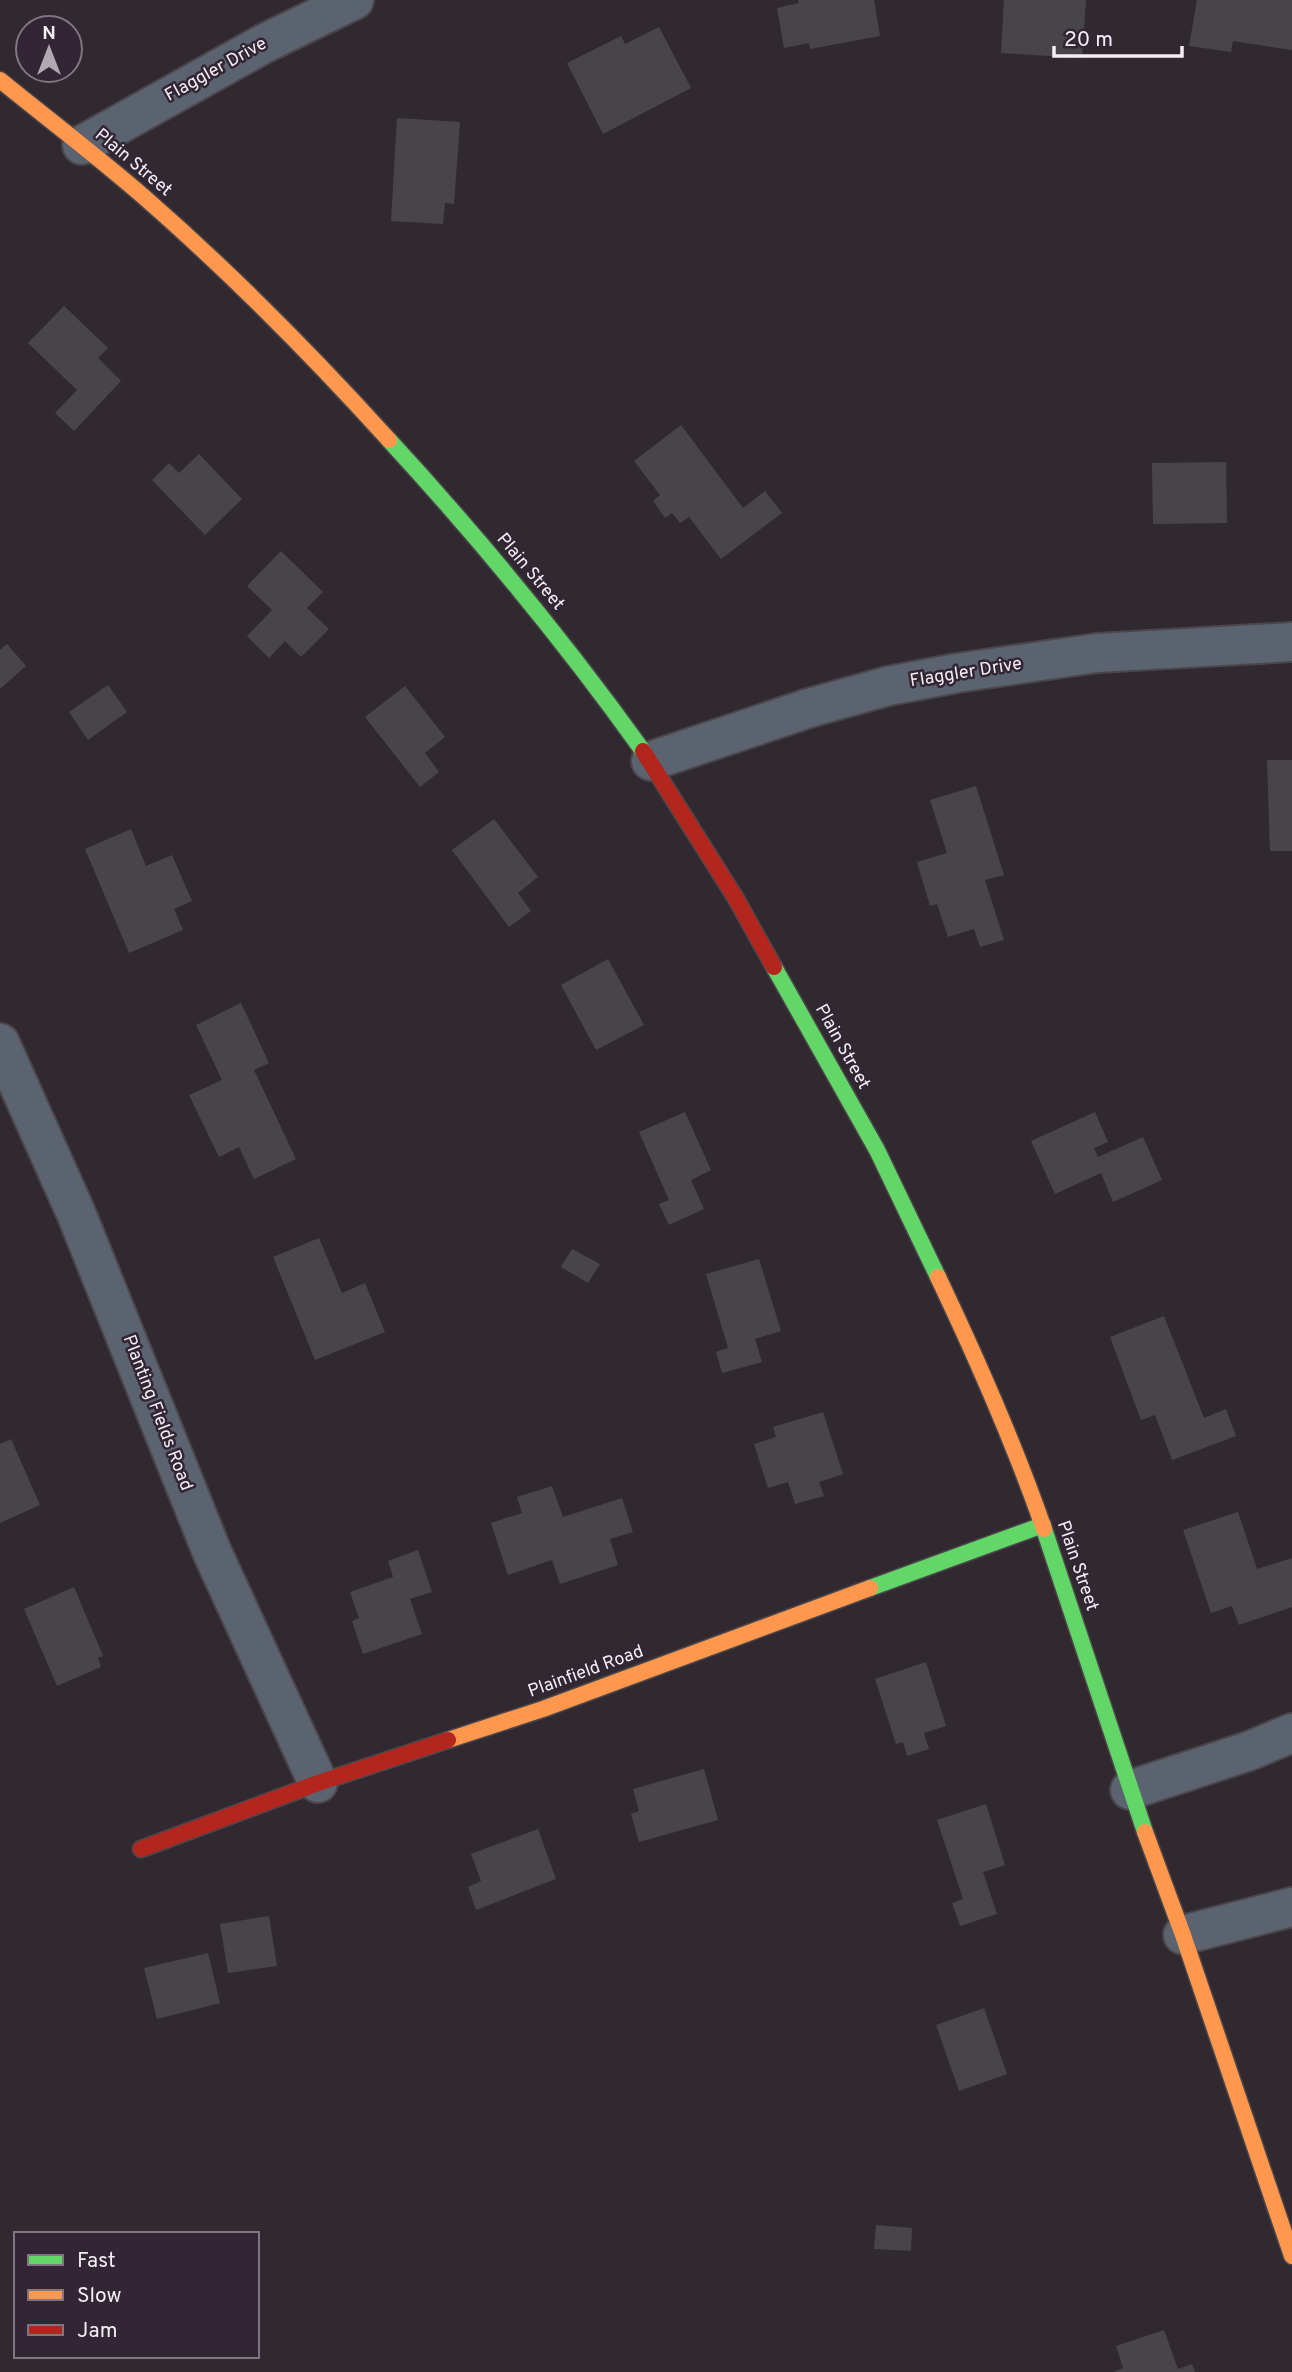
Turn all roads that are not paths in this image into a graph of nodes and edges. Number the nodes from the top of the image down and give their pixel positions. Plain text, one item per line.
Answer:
1 (354, 0) edge
2 (0, 80) edge
3 (82, 145) junction
4 (1292, 642) edge
5 (651, 761) junction
6 (0, 1042) edge
7 (1042, 1525) junction
8 (1292, 1733) edge
9 (318, 1783) junction
10 (1130, 1790) junction
11 (141, 1849) dead end
12 (1292, 1907) edge
13 (1183, 1935) junction
14 (1292, 2256) edge

1 - 3 street, Flaggler Drive
2 - 3 main road, Plain Street
3 - 5 main road, Plain Street
4 - 5 street, Flaggler Drive
5 - 7 main road, Plain Street
6 - 9 street, Planting Fields Road
7 - 9 main road, Plainfield Road
7 - 10 main road, Plain Street
8 - 10 street
9 - 11 main road, Plainfield Road
10 - 13 main road, Plain Street
12 - 13 street
13 - 14 main road, Plain Street

